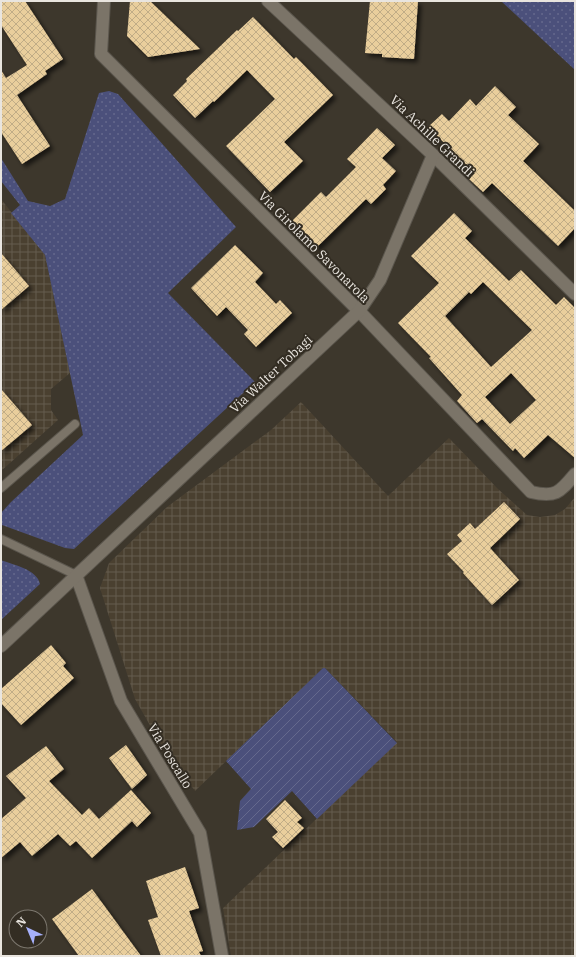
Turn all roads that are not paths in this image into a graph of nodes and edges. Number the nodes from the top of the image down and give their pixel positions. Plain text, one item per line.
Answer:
1 (104, 1) edge
2 (268, 1) edge
3 (432, 155) junction
4 (575, 294) edge
5 (359, 311) junction
6 (75, 424) dead end
7 (575, 474) edge
8 (1, 488) edge
9 (1, 539) edge
10 (76, 575) junction
11 (1, 646) edge
12 (222, 956) edge

1 - 5 street, Via Girolamo Savonarola
2 - 3 street, Via Achille Grandi
3 - 4 street, Via Achille Grandi
3 - 5 street, Via Walter Tobagi
5 - 7 street, Via Girolamo Savonarola
5 - 10 street, Via Walter Tobagi
6 - 8 lane
9 - 10 lane
10 - 11 street, Via Walter Tobagi
10 - 12 street, Via Poscallo

